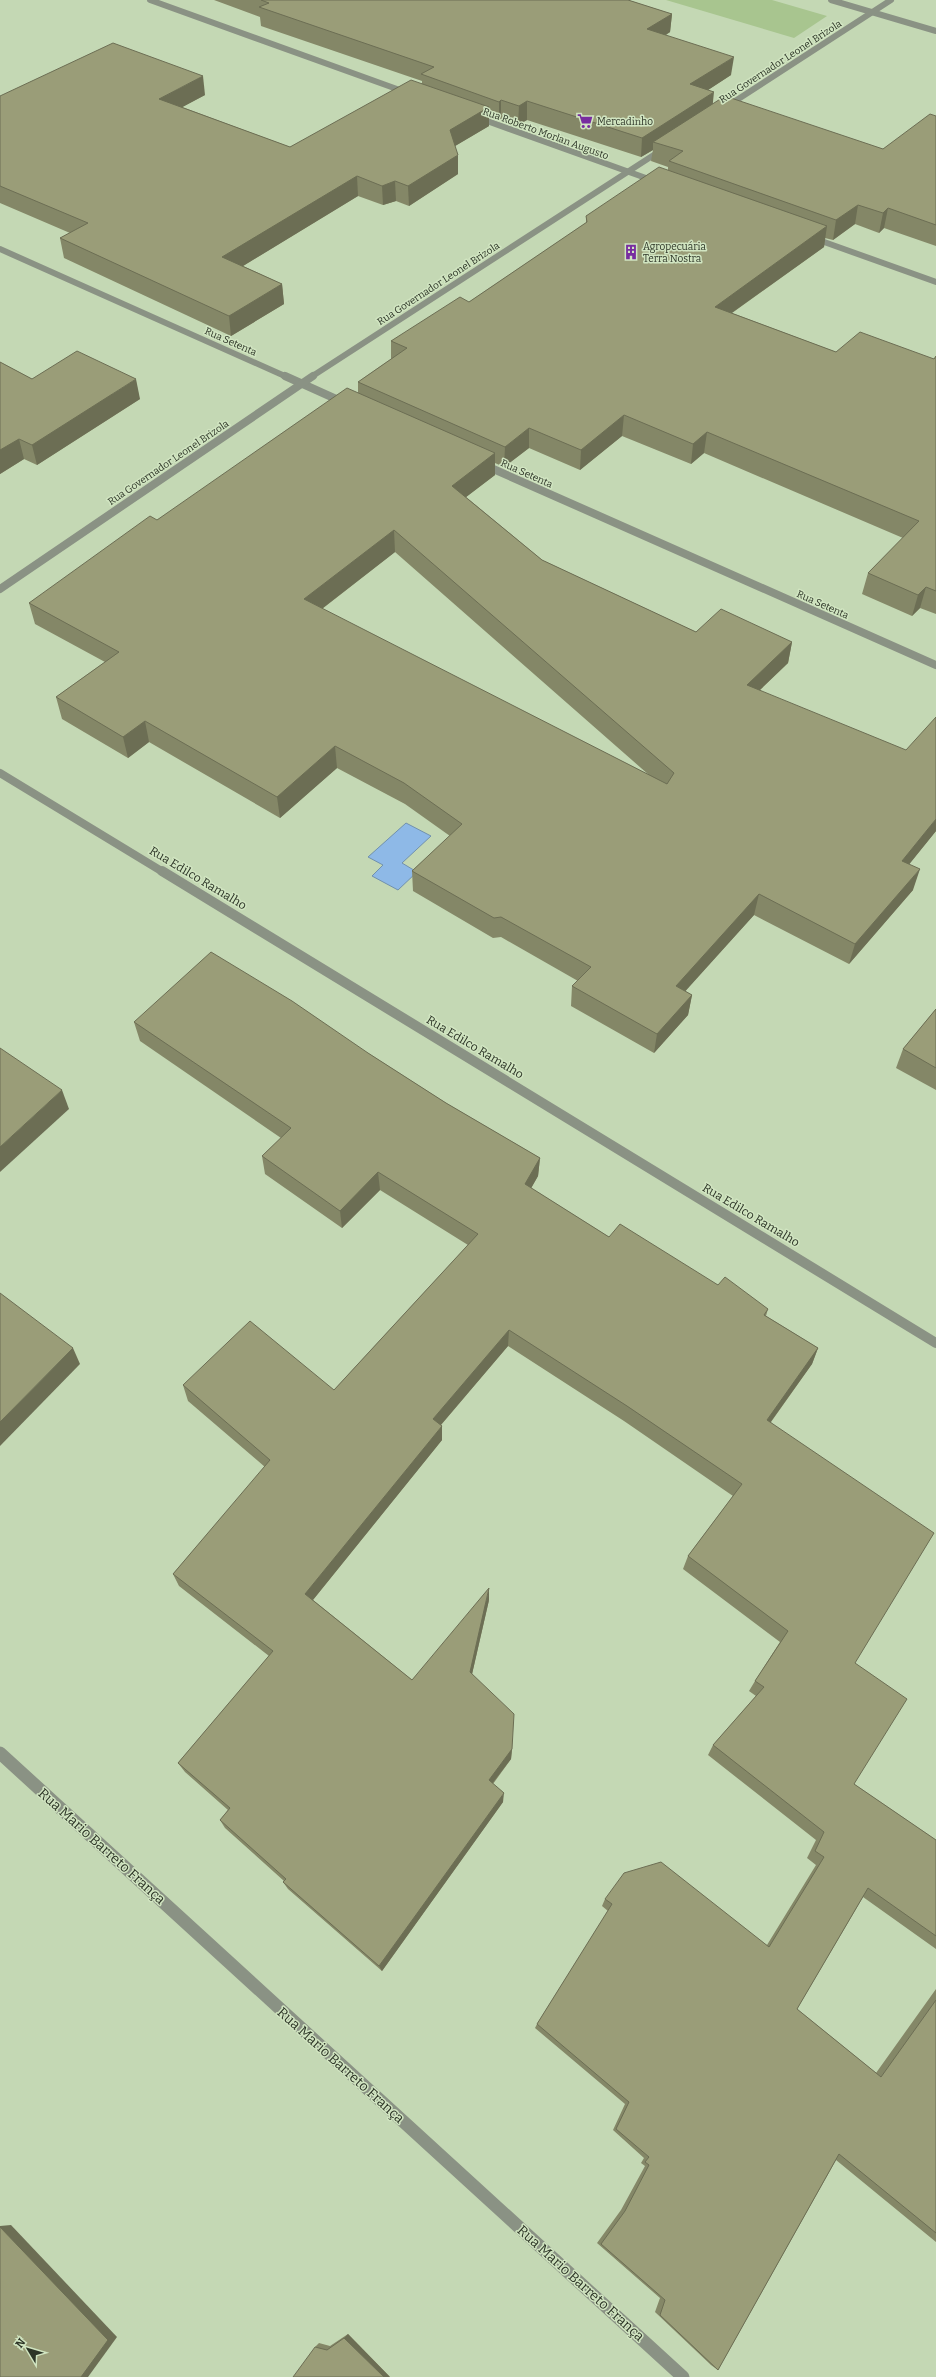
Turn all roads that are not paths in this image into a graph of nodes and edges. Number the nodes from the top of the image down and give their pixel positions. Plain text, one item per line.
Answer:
1 (150, 0) edge
2 (830, 0) edge
3 (891, 0) edge
4 (874, 13) junction
5 (936, 31) edge
6 (411, 94) edge
7 (718, 112) edge
8 (471, 115) edge
9 (668, 145) edge
10 (628, 171) junction
11 (665, 185) edge
12 (808, 236) edge
13 (0, 249) edge
14 (936, 282) edge
15 (301, 384) junction
16 (352, 406) edge
17 (476, 461) edge
18 (0, 589) edge
19 (936, 665) edge
20 (0, 773) edge
21 (936, 1343) edge
22 (0, 1753) edge
23 (683, 2377) edge

1 - 6 street
2 - 4 street
3 - 4 street, Rua Governador Leonel Brizola
4 - 5 street
4 - 7 street, Rua Governador Leonel Brizola
8 - 10 street, Rua Roberto Morlan Augusto
9 - 10 street, Rua Governador Leonel Brizola
10 - 11 street, Rua Roberto Morlan Augusto
10 - 15 street, Rua Governador Leonel Brizola
12 - 14 street
13 - 15 street, Rua Setenta
15 - 16 street, Rua Setenta
15 - 18 street, Rua Governador Leonel Brizola
17 - 19 street, Rua Setenta
20 - 21 street, Rua Edilco Ramalho
22 - 23 street, Rua Mario Barreto França

